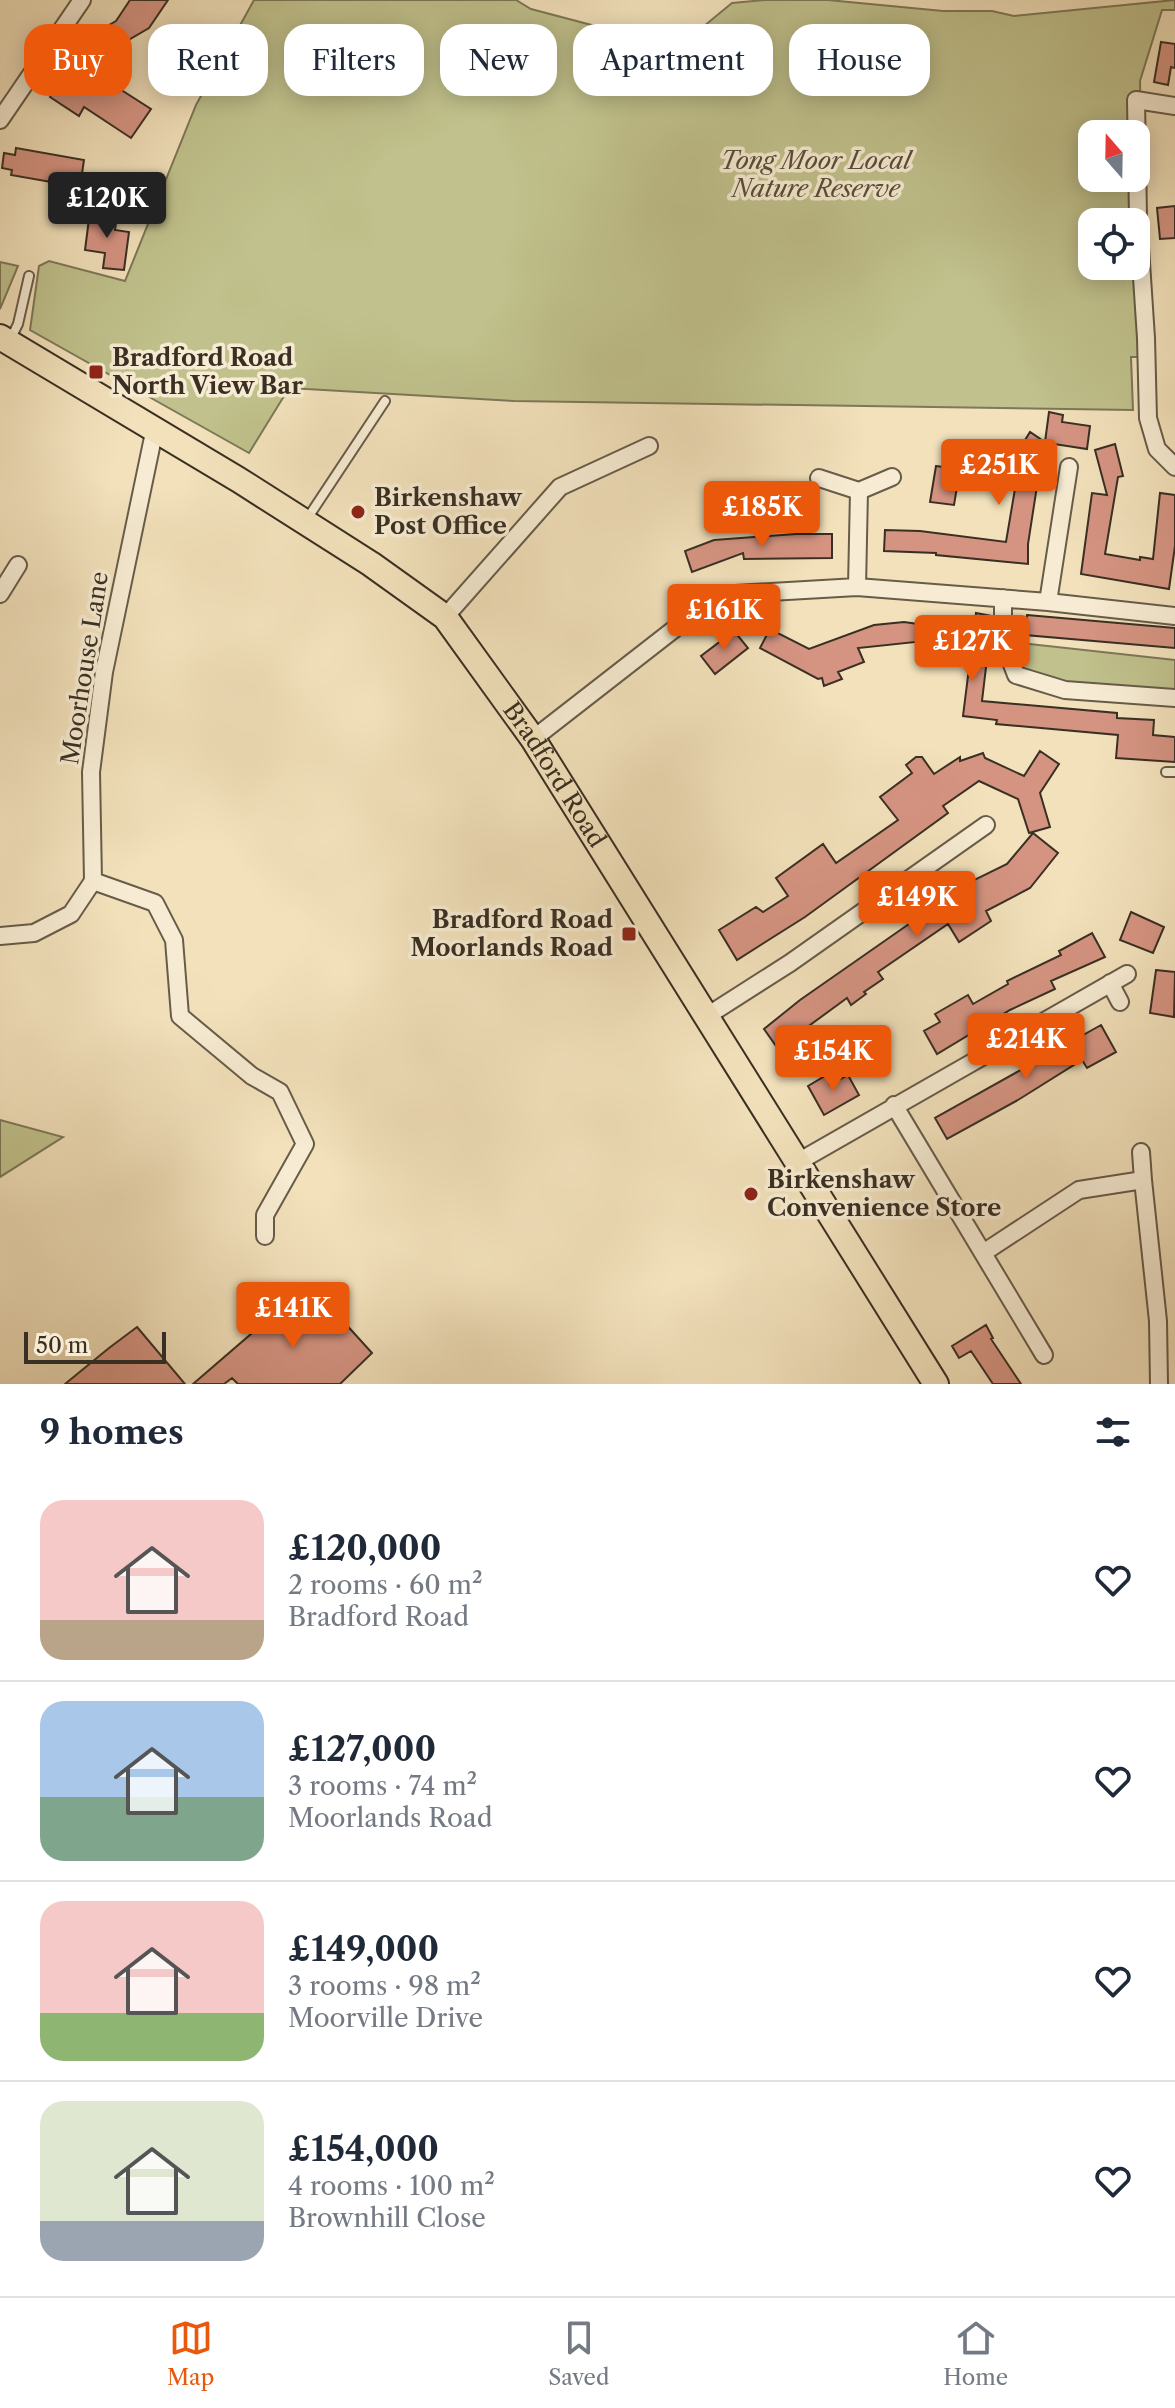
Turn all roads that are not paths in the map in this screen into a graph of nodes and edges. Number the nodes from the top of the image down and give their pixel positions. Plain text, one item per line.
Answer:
1 (82, 0) edge
2 (7, 93) edge
3 (1175, 106) edge
4 (0, 120) edge
5 (29, 276) dead end
6 (5, 340) edge
7 (385, 401) dead end
8 (155, 428) junction
9 (649, 446) dead end
10 (1069, 467) dead end
11 (1175, 467) edge
12 (892, 477) dead end
13 (819, 478) dead end
14 (859, 491) junction
15 (305, 523) junction
16 (18, 565) dead end
17 (857, 587) junction
18 (0, 594) edge
19 (1003, 598) junction
20 (1048, 602) junction
21 (1175, 616) edge
22 (445, 617) junction
23 (1175, 698) edge
24 (533, 739) junction
25 (986, 825) dead end
26 (93, 881) junction
27 (0, 936) edge
28 (1127, 974) dead end
29 (1110, 983) junction
30 (1120, 1002) dead end
31 (707, 1016) junction
32 (894, 1105) junction
33 (1141, 1152) dead end
34 (798, 1162) junction
35 (1143, 1180) junction
36 (265, 1236) dead end
37 (983, 1253) junction
38 (1048, 1327) dead end
39 (1033, 1337) junction
40 (1044, 1355) dead end
41 (936, 1384) edge
42 (1159, 1384) edge

1 - 2 street
2 - 4 street
3 - 11 street
5 - 6 lane
6 - 8 main road, Bradford Road
7 - 15 lane
8 - 15 main road, Bradford Road
8 - 26 street, Moorhouse Lane
9 - 22 street
10 - 20 street
12 - 14 street
13 - 14 street
14 - 17 street
15 - 22 main road, Bradford Road
16 - 18 street
17 - 19 street
17 - 24 street
19 - 20 street
19 - 23 street
20 - 21 street
22 - 24 main road, Bradford Road
24 - 31 main road, Bradford Road
25 - 31 street
26 - 27 street
26 - 36 street
28 - 29 street
29 - 30 street
29 - 32 street
31 - 34 main road, Bradford Road
32 - 34 street
32 - 37 street
33 - 35 street
34 - 41 main road, Bradford Road
35 - 37 street
35 - 42 street
37 - 39 street
38 - 39 street
39 - 40 street

